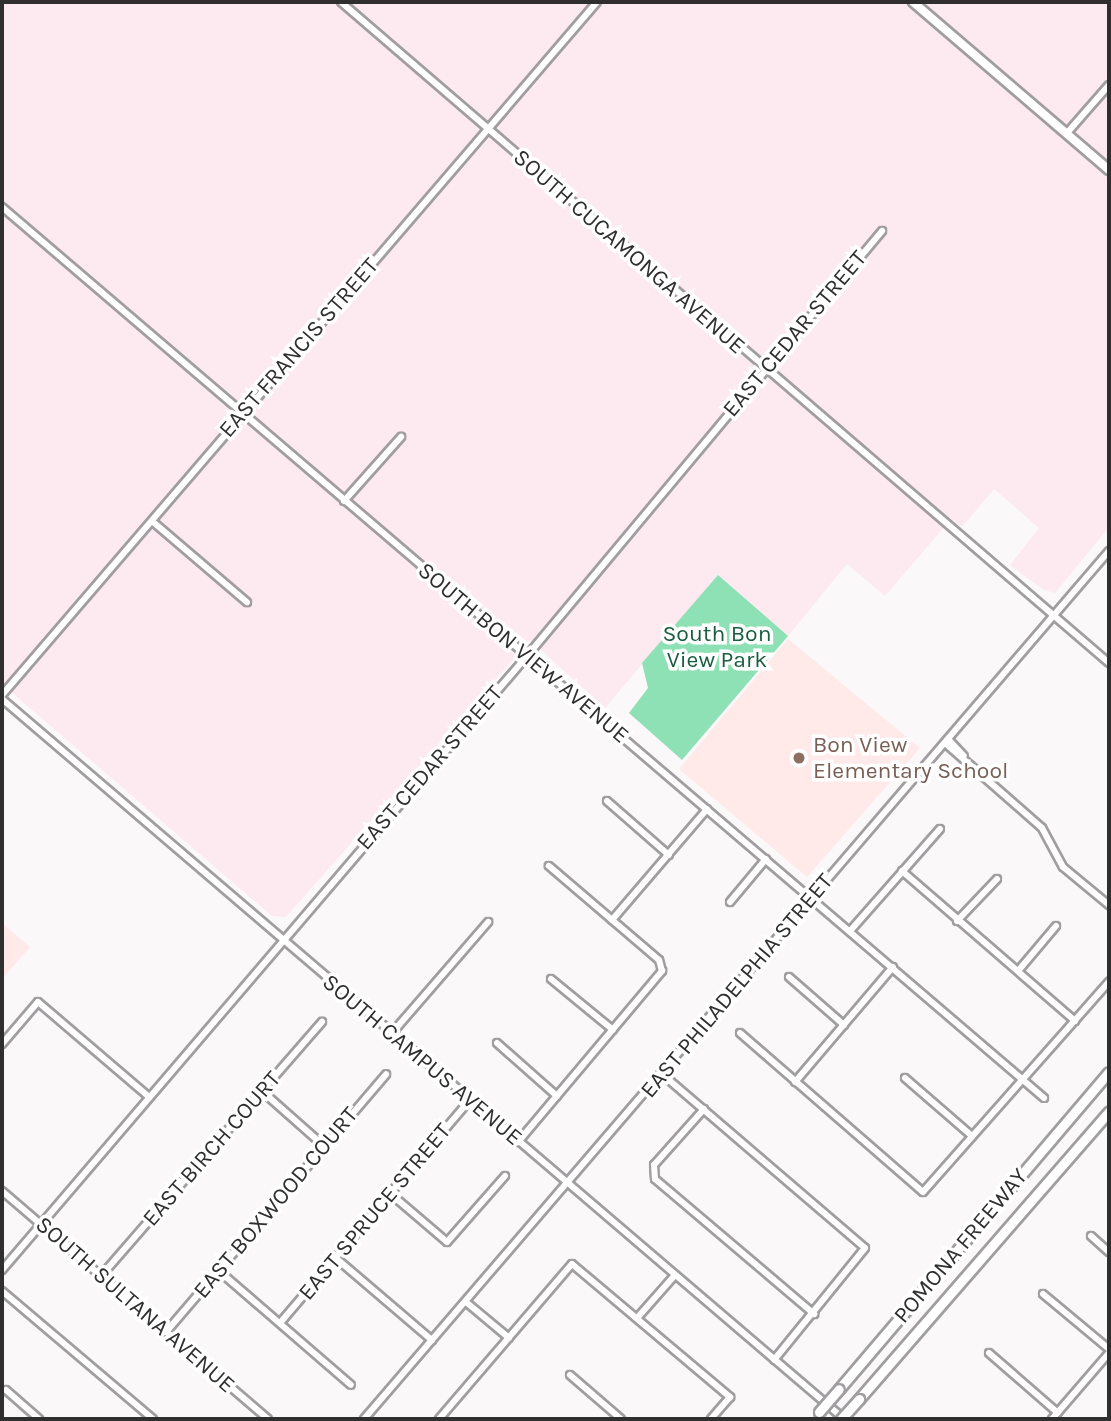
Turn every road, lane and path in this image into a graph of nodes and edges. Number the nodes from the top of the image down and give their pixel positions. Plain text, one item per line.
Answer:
1 (341, 2) edge
2 (597, 2) edge
3 (912, 2) edge
4 (1109, 85) edge
5 (487, 130) junction
6 (1067, 133) junction
7 (1109, 170) edge
8 (2, 207) edge
9 (882, 231) dead end
10 (766, 369) junction
11 (242, 414) junction
12 (401, 437) dead end
13 (344, 501) junction
14 (152, 521) junction
15 (1109, 551) edge
16 (247, 602) dead end
17 (1054, 616) junction
18 (527, 656) junction
19 (1109, 663) edge
20 (2, 697) edge
21 (947, 741) junction
22 (607, 801) dead end
23 (707, 810) junction
24 (940, 829) dead end
25 (669, 855) junction
26 (766, 859) junction
27 (550, 866) dead end
28 (902, 871) junction
29 (997, 879) dead end
30 (811, 898) junction
31 (730, 902) dead end
32 (1109, 905) edge
33 (612, 920) junction
34 (957, 920) junction
35 (488, 922) dead end
36 (1056, 926) dead end
37 (850, 931) junction
38 (281, 940) junction
39 (893, 967) junction
40 (1017, 971) junction
41 (789, 977) dead end
42 (551, 979) dead end
43 (1109, 982) edge
44 (1075, 1021) junction
45 (322, 1022) dead end
46 (844, 1025) junction
47 (613, 1030) junction
48 (392, 1033) junction
49 (740, 1033) dead end
50 (497, 1043) dead end
51 (2, 1044) edge
52 (1109, 1072) edge
53 (386, 1074) dead end
54 (662, 1074) junction
55 (905, 1077) dead end
56 (1022, 1079) junction
57 (795, 1082) junction
58 (263, 1091) junction
59 (148, 1096) junction
60 (557, 1096) junction
61 (1044, 1098) dead end
62 (470, 1100) junction
63 (704, 1109) junction
64 (1109, 1111) edge
65 (972, 1136) junction
66 (518, 1142) junction
67 (323, 1145) junction
68 (505, 1176) dead end
69 (568, 1184) junction
70 (2, 1191) edge
71 (392, 1195) junction
72 (39, 1223) junction
73 (1091, 1236) dead end
74 (1109, 1252) edge
75 (337, 1259) junction
76 (2, 1270) edge
77 (219, 1271) junction
78 (675, 1275) junction
79 (101, 1276) junction
80 (2, 1291) edge
81 (1043, 1294) dead end
82 (466, 1302) junction
83 (814, 1314) junction
84 (638, 1317) junction
85 (280, 1324) junction
86 (166, 1332) junction
87 (509, 1338) junction
88 (432, 1340) junction
89 (1109, 1351) edge
90 (989, 1353) dead end
91 (774, 1360) junction
92 (570, 1375) dead end
93 (351, 1385) dead end
94 (6, 1390) dead end
95 (1058, 1413) junction
96 (816, 1416) edge
97 (39, 1419) edge
98 (153, 1419) edge
99 (268, 1419) edge
100 (363, 1419) edge
101 (439, 1419) edge
102 (621, 1419) edge
103 (711, 1419) edge
104 (842, 1419) edge
105 (1052, 1419) edge

1 - 5 street, SOUTH CUCAMONGA AVENUE
2 - 5 street, EAST FRANCIS STREET
3 - 6 main road
4 - 6 street
5 - 10 street, SOUTH CUCAMONGA AVENUE
5 - 11 street, EAST FRANCIS STREET
6 - 7 main road
8 - 11 street, SOUTH BON VIEW AVENUE
9 - 10 street, EAST CEDAR STREET
10 - 17 street, SOUTH CUCAMONGA AVENUE
10 - 18 street, EAST CEDAR STREET
11 - 13 street, SOUTH BON VIEW AVENUE
11 - 14 street, EAST FRANCIS STREET
12 - 13 street
13 - 18 street, SOUTH BON VIEW AVENUE
14 - 16 street
14 - 20 street, EAST FRANCIS STREET
15 - 17 street, EAST PHILADELPHIA STREET
17 - 19 street, SOUTH CUCAMONGA AVENUE
17 - 21 street, EAST PHILADELPHIA STREET
18 - 23 street, SOUTH BON VIEW AVENUE
18 - 38 street, EAST CEDAR STREET
20 - 38 street, SOUTH CAMPUS AVENUE
21 - 30 street, EAST PHILADELPHIA STREET
21 - 32 street
22 - 25 street
23 - 25 street
23 - 26 street, SOUTH BON VIEW AVENUE
24 - 28 street
25 - 33 street
26 - 30 street, SOUTH BON VIEW AVENUE
26 - 31 street
27 - 33 street
28 - 34 street
28 - 37 street
29 - 34 street
30 - 37 street, SOUTH BON VIEW AVENUE
30 - 54 street, EAST PHILADELPHIA STREET
33 - 47 street
34 - 40 street
35 - 48 street
36 - 40 street
37 - 39 street, SOUTH BON VIEW AVENUE
38 - 48 street, SOUTH CAMPUS AVENUE
38 - 59 street, EAST CEDAR STREET
39 - 46 street
39 - 56 street, SOUTH BON VIEW AVENUE
40 - 44 street
41 - 46 street
42 - 47 street
43 - 44 street
44 - 56 street
45 - 58 street, EAST BIRCH COURT
46 - 57 street
47 - 60 street
48 - 62 street, SOUTH CAMPUS AVENUE
49 - 57 street
50 - 60 street
51 - 59 street
52 - 96 highway, POMONA FREEWAY, bridge
53 - 67 street, EAST BOXWOOD COURT
54 - 63 street
54 - 69 street, EAST PHILADELPHIA STREET
55 - 65 street
56 - 61 street, SOUTH BON VIEW AVENUE
56 - 65 street
57 - 65 street
58 - 67 street
58 - 79 street, EAST BIRCH COURT
59 - 72 street, EAST CEDAR STREET
60 - 66 street
62 - 66 street, SOUTH CAMPUS AVENUE
62 - 71 street, EAST SPRUCE STREET
63 - 83 street
63 - 83 street
64 - 104 highway, POMONA FREEWAY, bridge
66 - 69 street, SOUTH CAMPUS AVENUE
67 - 77 street, EAST BOXWOOD COURT
68 - 71 street
69 - 78 street, SOUTH CAMPUS AVENUE
69 - 82 street, EAST PHILADELPHIA STREET
70 - 72 street, SOUTH SULTANA AVENUE
71 - 75 street, EAST SPRUCE STREET
72 - 76 street, EAST CEDAR STREET
72 - 79 street, SOUTH SULTANA AVENUE
73 - 74 street
75 - 85 street, EAST SPRUCE STREET
75 - 88 street
77 - 85 street
77 - 86 street, EAST BOXWOOD COURT
78 - 84 street
78 - 91 street, SOUTH CAMPUS AVENUE
79 - 86 street, SOUTH SULTANA AVENUE
80 - 98 street
81 - 89 street
82 - 87 street
82 - 88 street, EAST PHILADELPHIA STREET
83 - 91 street
84 - 87 street
84 - 103 street
85 - 93 street
86 - 99 street, SOUTH SULTANA AVENUE
87 - 101 street
88 - 100 street, EAST PHILADELPHIA STREET
89 - 95 street
90 - 95 street
91 - 104 street, SOUTH CAMPUS AVENUE
92 - 102 street
94 - 97 street
95 - 105 street

